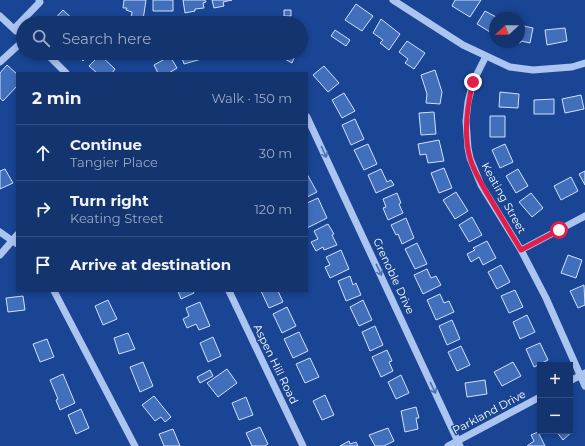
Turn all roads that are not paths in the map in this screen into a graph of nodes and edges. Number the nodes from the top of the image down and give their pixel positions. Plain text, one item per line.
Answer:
1 (39, 0) edge
2 (393, 0) edge
3 (0, 16) edge
4 (27, 16) edge
5 (14, 30) edge
6 (16, 47) edge
7 (486, 56) junction
8 (53, 60) edge
9 (0, 62) edge
10 (585, 63) edge
11 (65, 72) edge
12 (308, 119) edge
13 (585, 216) edge
14 (0, 232) edge
15 (16, 240) edge
16 (521, 250) junction
17 (0, 256) edge
18 (55, 292) edge
19 (229, 292) edge
20 (583, 374) edge
21 (573, 379) edge
22 (585, 386) edge
23 (538, 398) edge
24 (459, 444) edge
25 (135, 446) edge
26 (303, 446) edge
27 (448, 446) edge

1 - 4 street
2 - 7 street
3 - 5 street
6 - 9 street
7 - 10 street
7 - 16 street, Keating Street
8 - 11 street
12 -> 24 street, Grenoble Drive
13 - 16 street
14 - 15 street
15 - 17 street
16 - 20 street, Keating Street
18 - 25 street
19 - 26 street, Aspen Hill Road
20 - 21 street
20 - 22 street, Keating Street
23 - 24 street, Parkland Drive
24 - 27 street, Parkland Drive

